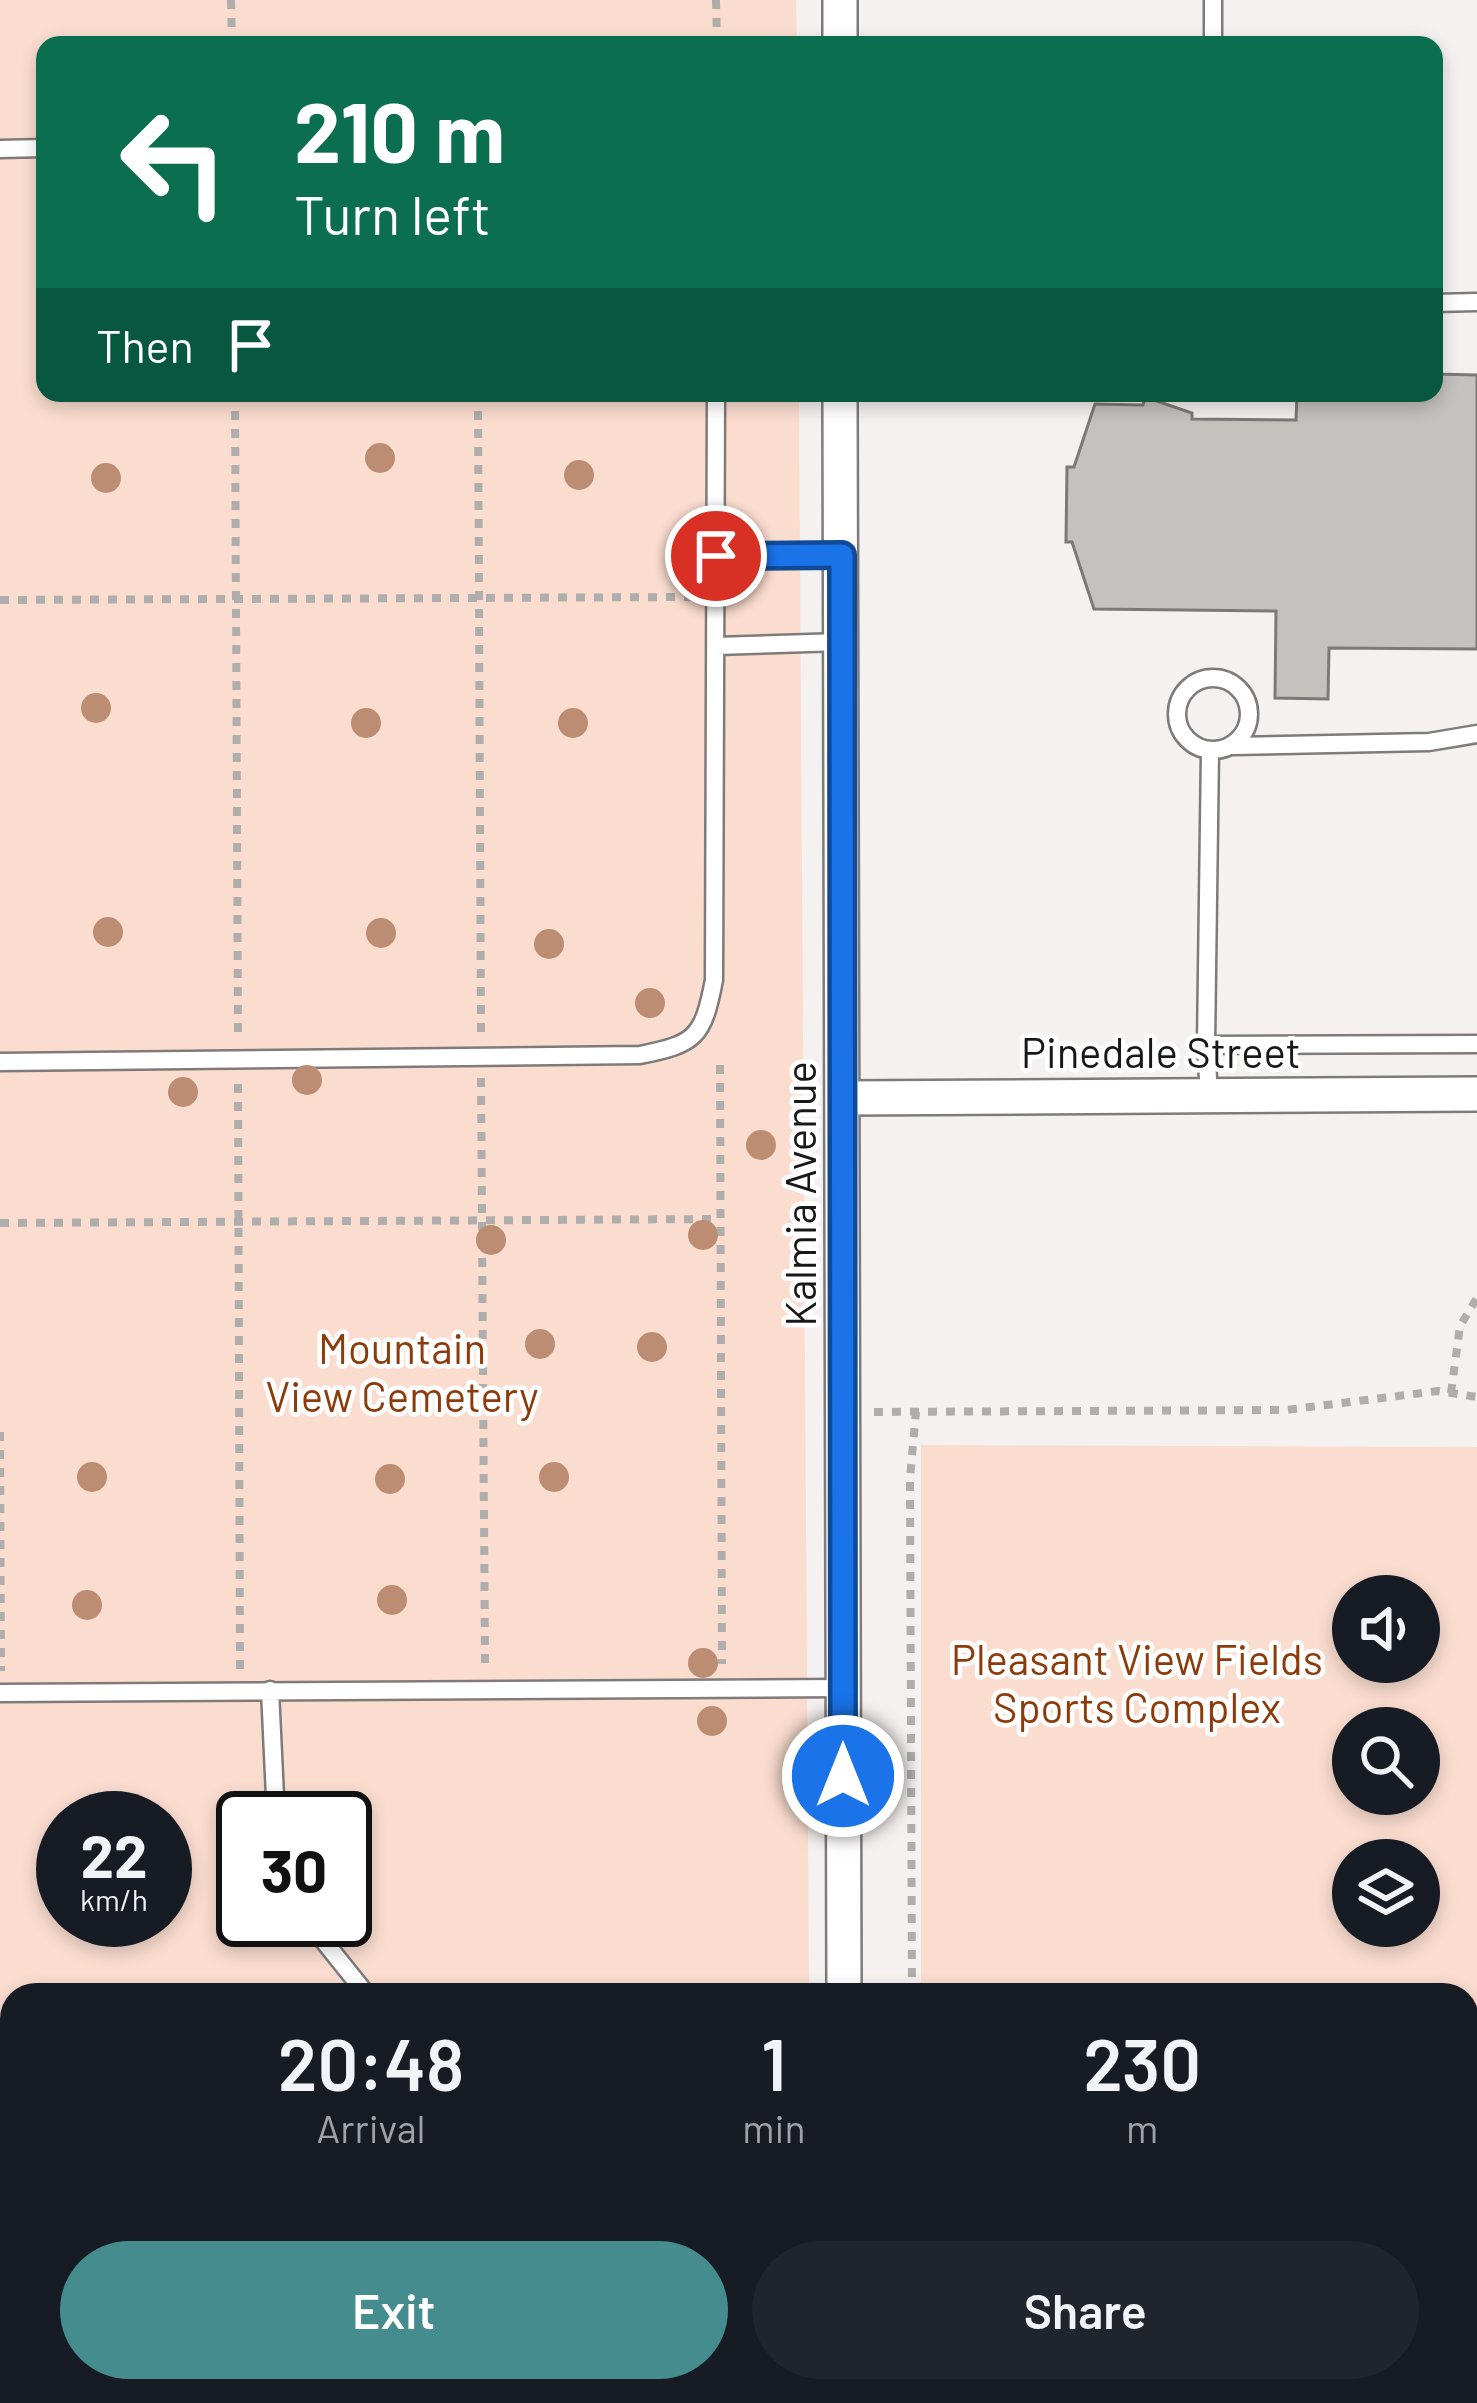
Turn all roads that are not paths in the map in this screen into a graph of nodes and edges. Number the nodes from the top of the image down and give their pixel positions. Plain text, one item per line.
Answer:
1 (840, 0) edge
2 (1213, 0) edge
3 (840, 36) edge
4 (1213, 36) edge
5 (36, 148) edge
6 (0, 149) edge
7 (1477, 302) edge
8 (1443, 303) edge
9 (716, 402) edge
10 (841, 402) edge
11 (842, 555) junction
12 (716, 556) junction
13 (842, 642) junction
14 (716, 646) junction
15 (1477, 734) edge
16 (1232, 746) junction
17 (1210, 751) junction
18 (1477, 1044) edge
19 (1206, 1045) junction
20 (0, 1062) edge
21 (1477, 1094) edge
22 (1209, 1095) junction
23 (845, 1098) junction
24 (843, 1688) junction
25 (270, 1690) junction
26 (1, 1693) edge
27 (276, 1791) edge
28 (329, 1947) edge
29 (358, 1983) edge
30 (844, 1983) edge

1 - 3 street
2 - 4 lane
5 - 6 lane
7 - 8 lane
9 - 12 lane
10 - 11 street, Kalmia Avenue
11 - 12 lane
11 - 13 street, Kalmia Avenue
12 - 14 lane
13 - 14 lane
13 - 23 street, Kalmia Avenue
14 - 20 lane
15 - 16 lane
16 - 17 lane
16 - 17 lane
17 - 19 lane
18 - 19 lane
19 - 22 lane
21 - 22 street, Pinedale Street
22 - 23 street, Pinedale Street
23 - 24 street, Kalmia Avenue
24 - 25 lane
24 - 30 street, Kalmia Avenue
25 - 26 lane
25 - 27 lane
28 - 29 lane

